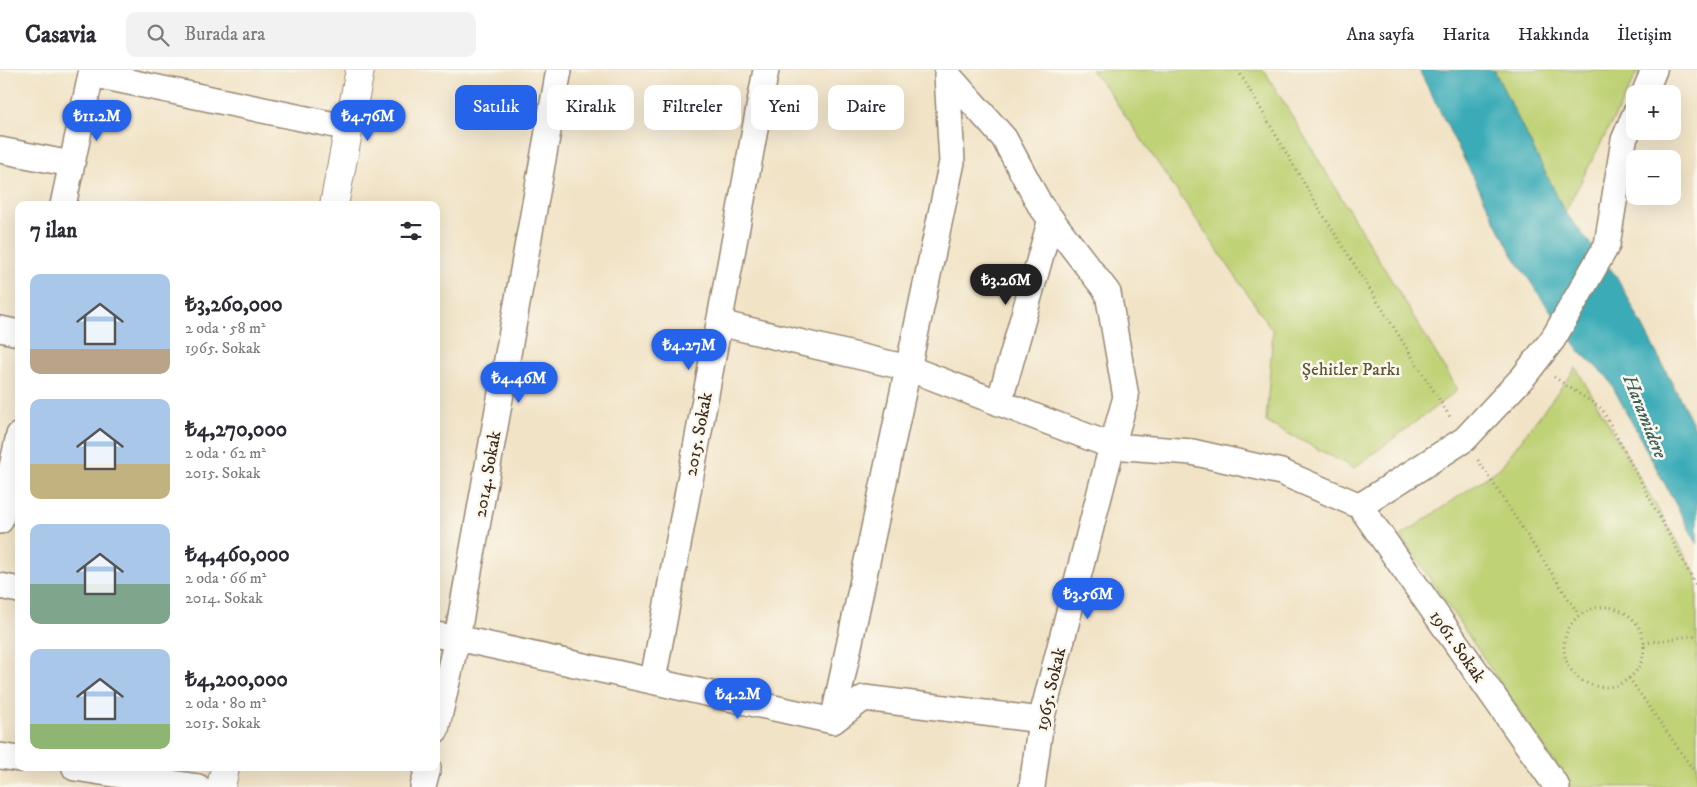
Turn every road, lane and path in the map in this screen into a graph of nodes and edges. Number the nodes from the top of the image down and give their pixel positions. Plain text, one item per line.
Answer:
1 (360, 70) edge
2 (559, 70) edge
3 (766, 70) edge
4 (1238, 70) edge
5 (1654, 70) edge
6 (92, 72) edge
7 (946, 72) edge
8 (1648, 85) edge
9 (349, 128) junction
10 (1626, 135) edge
11 (0, 150) edge
12 (71, 164) junction
13 (64, 201) edge
14 (335, 201) edge
15 (1051, 219) junction
16 (719, 323) junction
17 (0, 329) edge
18 (15, 332) edge
19 (1534, 364) junction
20 (908, 368) junction
21 (999, 403) junction
22 (1464, 439) junction
23 (1112, 446) junction
24 (15, 453) edge
25 (1360, 506) junction
26 (0, 521) edge
27 (0, 586) edge
28 (1697, 587) edge
29 (15, 589) edge
30 (1579, 615) junction
31 (1697, 635) edge
32 (447, 636) edge
33 (1644, 643) junction
34 (1629, 678) junction
35 (652, 680) junction
36 (440, 696) edge
37 (833, 720) junction
38 (1041, 720) junction
39 (0, 756) edge
40 (15, 758) edge
41 (94, 771) edge
42 (224, 771) edge
43 (427, 771) edge
44 (1697, 775) edge
45 (198, 787) edge
46 (221, 787) edge
47 (423, 787) edge
48 (1032, 787) edge
49 (1557, 787) edge

1 - 9 street
2 - 32 street, 2014. Sokak
3 - 16 street, 2015. Sokak
4 - 22 path
5 - 8 street
6 - 9 street
6 - 12 street
7 - 15 street, 1965. Sokak
7 - 20 street
9 - 14 street
10 - 19 street
11 - 12 street
12 - 13 street
15 - 21 street
15 - 23 street, 1965. Sokak
16 - 20 street
16 - 35 street, 2015. Sokak
17 - 18 street
19 - 22 street
19 - 28 path
20 - 21 street
20 - 37 street
21 - 23 street
22 - 25 street
22 - 30 path
23 - 25 street
23 - 38 street, 1965. Sokak
24 - 26 street
25 - 49 street, 1961. Sokak
27 - 29 street
30 - 33 path
30 - 34 path
31 - 33 path
32 - 35 street
32 - 36 street, 2014. Sokak
33 - 34 path
34 - 44 path
35 - 37 street
37 - 38 street
38 - 48 street, 1965. Sokak
39 - 40 street
41 - 45 street
42 - 46 street
43 - 47 street

